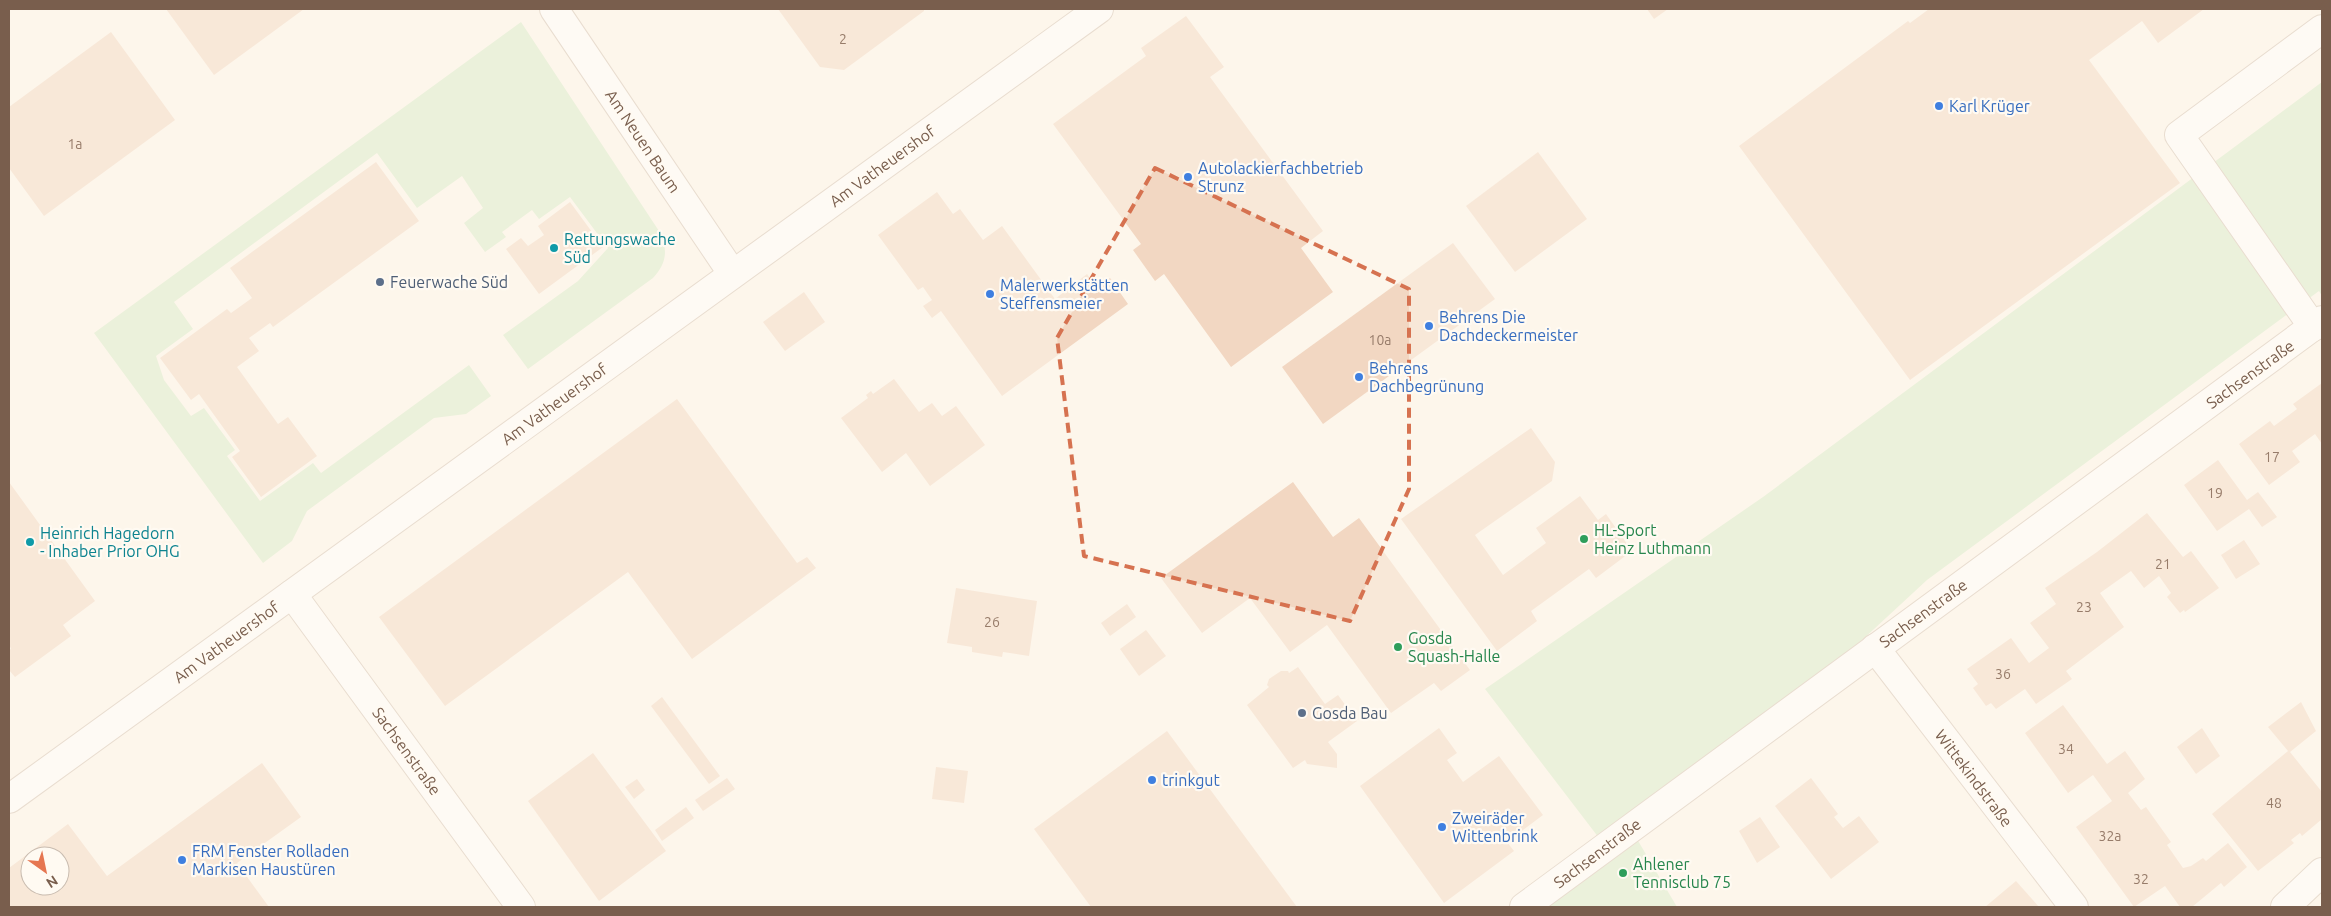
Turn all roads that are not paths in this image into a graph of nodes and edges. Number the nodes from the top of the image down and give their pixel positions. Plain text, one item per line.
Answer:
1 (554, 9) edge
2 (1099, 9) edge
3 (2322, 29) edge
4 (732, 274) junction
5 (2318, 324) edge
6 (292, 594) junction
7 (1875, 648) junction
8 (9, 799) edge
9 (2322, 872) edge
10 (522, 907) edge
11 (1524, 907) edge
12 (2074, 907) edge
13 (2284, 907) edge

1 - 4 street, Am Neuen Baum
2 - 4 street, Am Vatheuershof
3 - 5 street
4 - 6 street, Am Vatheuershof
5 - 7 street, Sachsenstraße
6 - 8 street, Am Vatheuershof
6 - 10 street, Sachsenstraße
7 - 11 street, Sachsenstraße
7 - 12 street, Wittekindstraße
9 - 13 street

